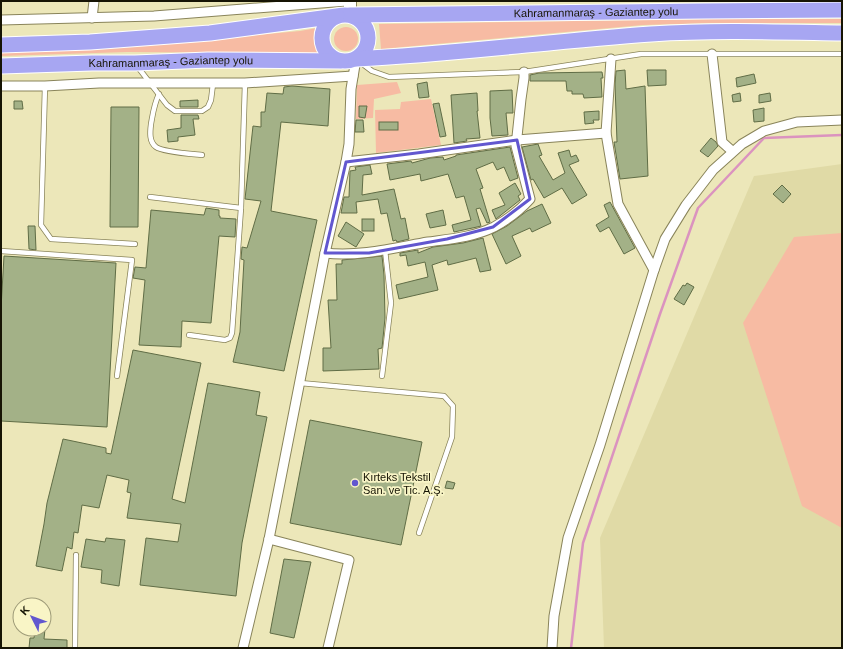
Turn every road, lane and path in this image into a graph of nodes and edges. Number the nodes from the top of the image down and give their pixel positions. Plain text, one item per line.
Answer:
1 (94, 1) edge
2 (346, 8) edge
3 (842, 10) edge
4 (92, 18) junction
5 (1, 20) edge
6 (842, 33) edge
7 (1, 45) edge
8 (712, 54) junction
9 (842, 54) edge
10 (356, 59) junction
11 (611, 59) junction
12 (341, 61) junction
13 (135, 64) junction
14 (1, 66) edge
15 (524, 72) junction
16 (353, 76) junction
17 (245, 83) junction
18 (151, 84) junction
19 (213, 84) junction
20 (1, 86) edge
21 (45, 86) junction
22 (159, 94) junction
23 (842, 120) edge
24 (606, 132) junction
25 (517, 140) junction
26 (732, 151) junction
27 (202, 155) dead end
28 (346, 162) junction
29 (150, 197) dead end
30 (241, 208) junction
31 (135, 244) dead end
32 (385, 250) junction
33 (1, 251) edge
34 (325, 253) junction
35 (654, 270) junction
36 (189, 336) dead end
37 (117, 376) dead end
38 (382, 376) dead end
39 (300, 383) junction
40 (418, 533) dead end
41 (269, 539) junction
42 (76, 555) dead end
43 (75, 648) edge
44 (243, 648) edge
45 (328, 648) edge
46 (552, 648) edge

1 - 4 street
2 - 3 highway, Kahramanmaraş - Gaziantep yolu
2 - 4 street
2 - 7 highway, Kahramanmaraş - Gaziantep yolu
2 - 10 highway
2 - 12 highway
4 - 5 street
6 - 10 highway, Kahramanmaraş - Gaziantep yolu
8 - 9 lane
8 - 11 lane
8 - 26 street
10 - 12 highway
10 - 15 lane
10 - 16 street
11 - 15 lane
11 - 24 street
12 - 13 highway, Kahramanmaraş - Gaziantep yolu
13 - 14 highway, Kahramanmaraş - Gaziantep yolu
13 - 18 lane
15 - 25 street
16 - 17 street
16 - 28 street
17 - 19 street
17 - 30 lane
18 - 19 street
18 - 21 street
18 - 22 lane
19 - 22 lane
20 - 21 street
21 - 31 lane
22 - 27 lane
23 - 26 street
24 - 25 street
24 - 35 street
25 - 28 street
25 - 32 street
26 - 35 street
28 - 34 street
29 - 30 lane
30 - 36 lane
32 - 34 street
32 - 38 lane
33 - 37 lane
34 - 39 street
35 - 46 street
39 - 40 lane
39 - 41 street
41 - 44 street
41 - 45 street
42 - 43 lane

